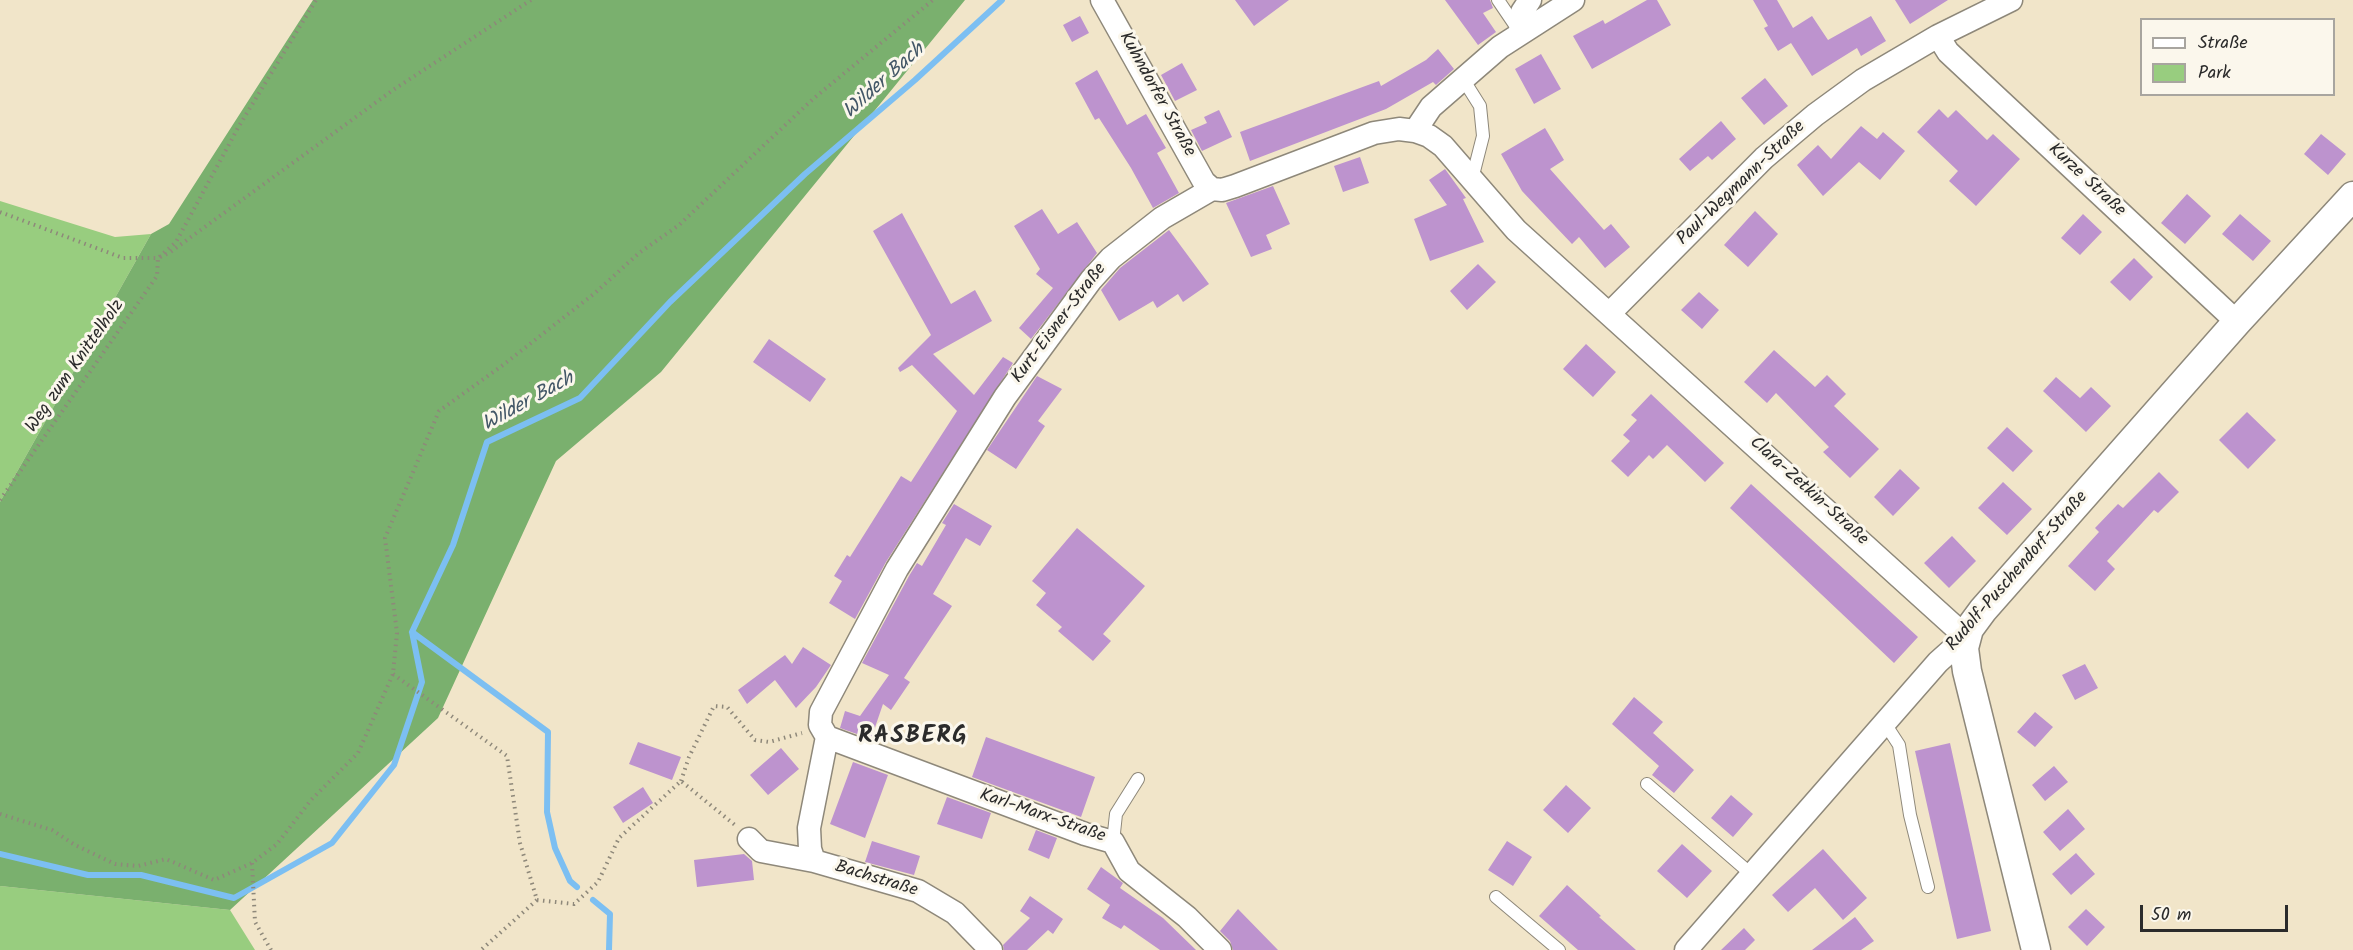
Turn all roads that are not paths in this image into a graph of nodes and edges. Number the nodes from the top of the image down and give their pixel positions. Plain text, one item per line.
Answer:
1 (1102, 0) edge
2 (1498, 0) edge
3 (1530, 0) edge
4 (1574, 0) edge
5 (2011, 0) edge
6 (1520, 32) junction
7 (1938, 36) junction
8 (1463, 79) junction
9 (1415, 130) junction
10 (1472, 179) junction
11 (1212, 189) junction
12 (2353, 196) edge
13 (1610, 313) junction
14 (2237, 322) junction
15 (1966, 637) junction
16 (1884, 722) junction
17 (827, 737) junction
18 (1138, 779) dead end
19 (1647, 784) dead end
20 (749, 839) road end
21 (1113, 842) junction
22 (814, 861) junction
23 (1751, 874) junction
24 (1928, 887) dead end
25 (1497, 897) dead end
26 (991, 950) edge
27 (1220, 950) edge
28 (1559, 950) edge
29 (1686, 950) edge
30 (2036, 950) edge

1 - 11 street, Kuhndorfer Straße
2 - 6 lane
3 - 6 street
4 - 6 street
5 - 7 street, Paul-Wegmann-Straße
6 - 8 street
7 - 13 street, Paul-Wegmann-Straße
7 - 14 street, Kurze Straße
8 - 9 street
8 - 10 lane
9 - 10 street, Clara-Zetkin-Straße
9 - 11 street, Kurt-Eisner-Straße
10 - 13 street, Clara-Zetkin-Straße
11 - 17 street, Kurt-Eisner-Straße
12 - 14 street, Rudolf-Puschendorf-Straße
13 - 15 street, Clara-Zetkin-Straße
14 - 15 street, Rudolf-Puschendorf-Straße
15 - 16 street, Rudolf-Puschendorf-Straße
15 - 30 street
16 - 23 street, Rudolf-Puschendorf-Straße
16 - 24 lane
17 - 21 street, Karl-Marx-Straße
17 - 22 street, Bachstraße
18 - 21 lane
19 - 23 lane
20 - 22 street, Bachstraße
21 - 27 street, Karl-Marx-Straße
22 - 26 street, Bachstraße
23 - 29 street, Rudolf-Puschendorf-Straße
25 - 28 lane

